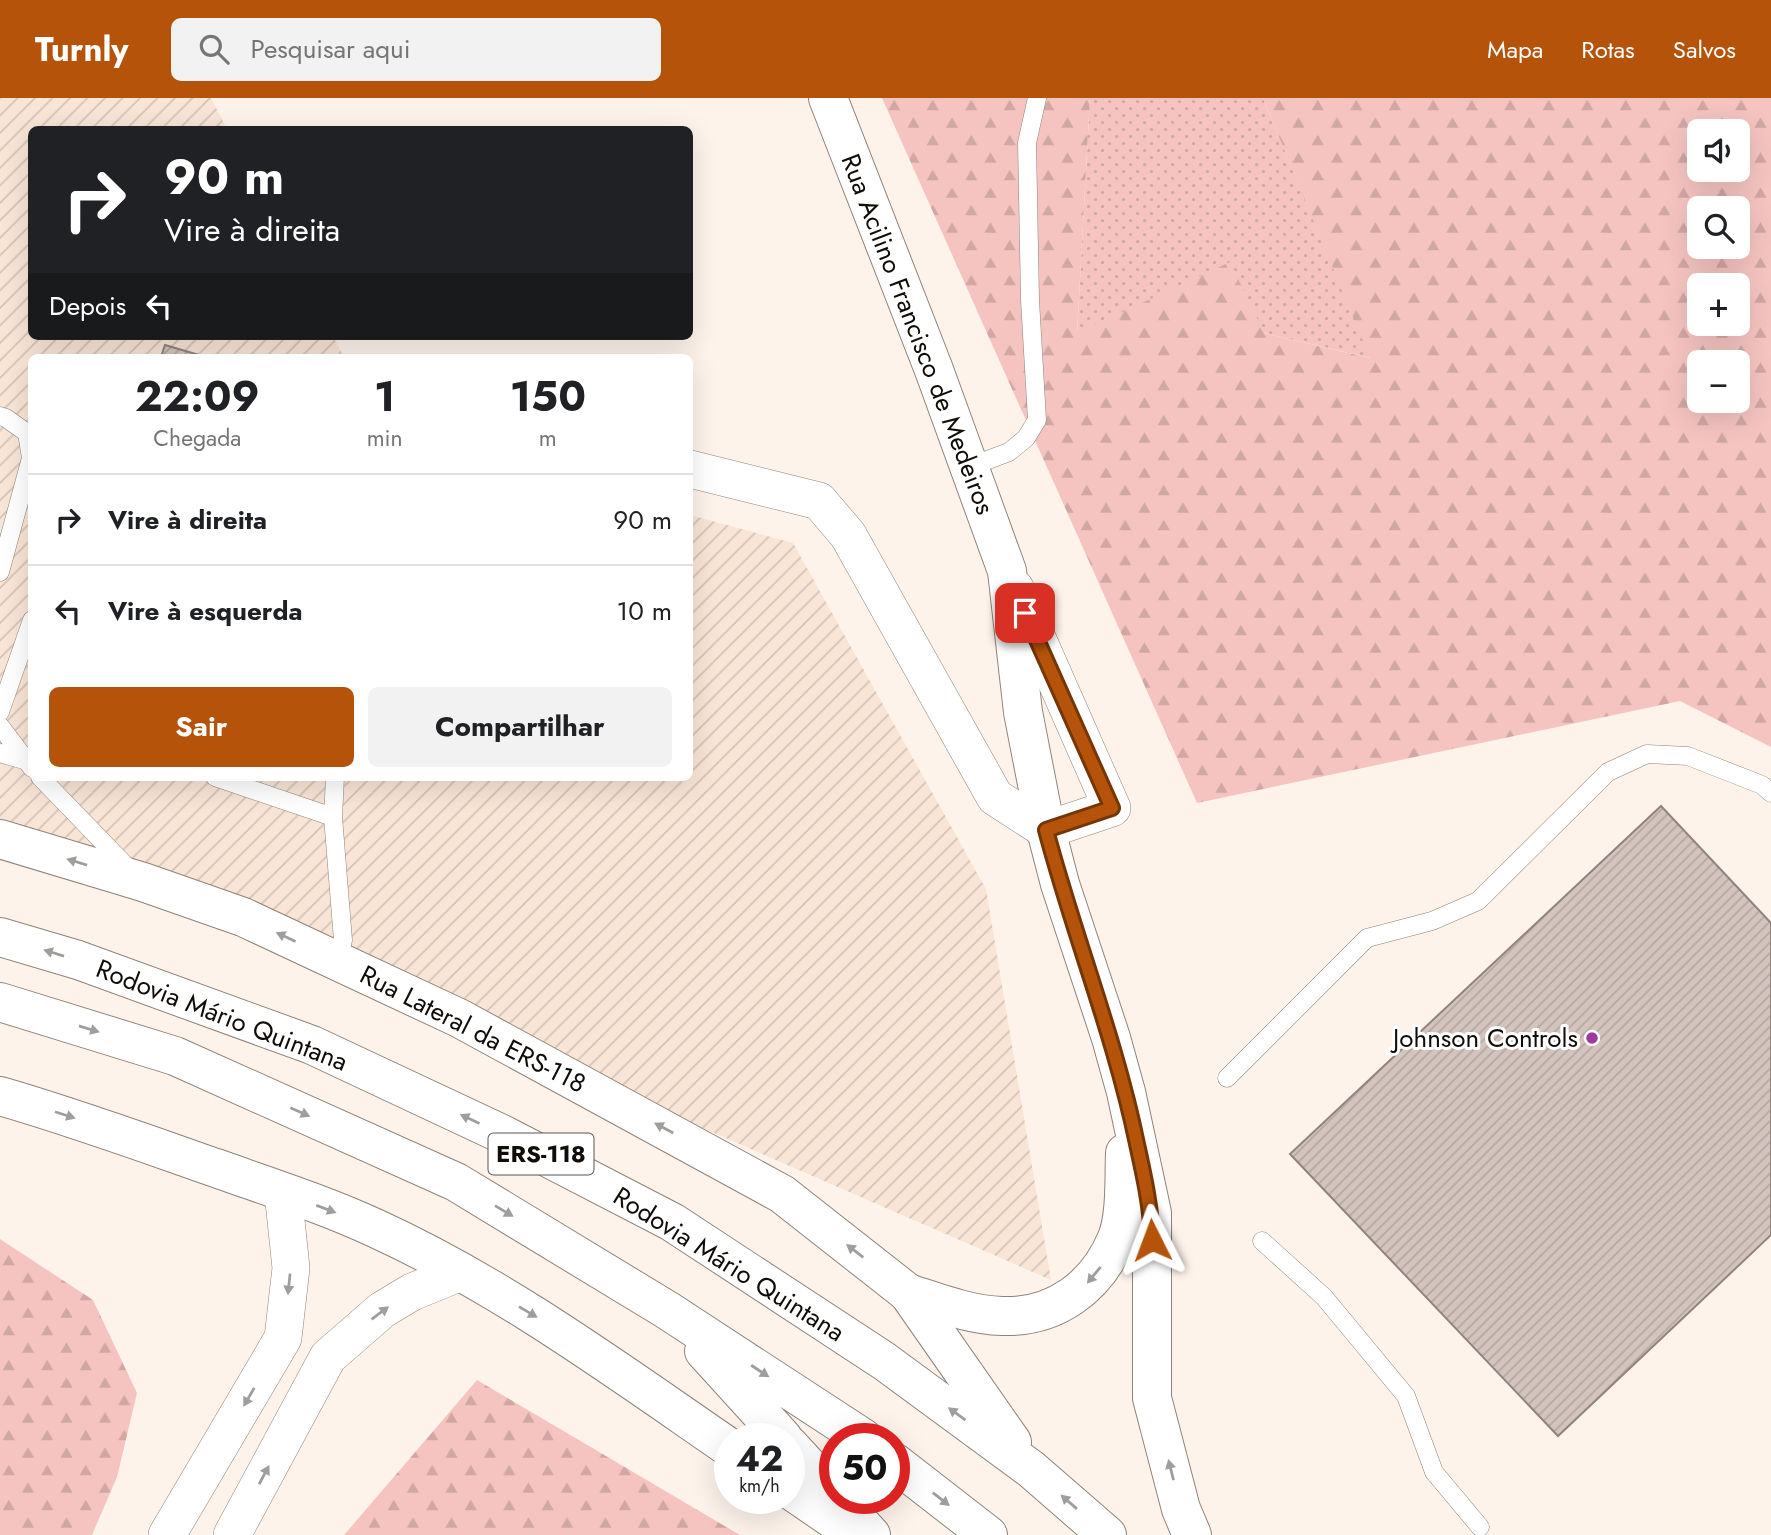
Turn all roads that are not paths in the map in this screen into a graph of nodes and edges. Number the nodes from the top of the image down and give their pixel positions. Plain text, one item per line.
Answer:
1 (828, 98) edge
2 (1037, 98) edge
3 (0, 416) edge
4 (28, 439) edge
5 (969, 467) junction
6 (28, 469) edge
7 (693, 470) edge
8 (1007, 571) junction
9 (0, 572) edge
10 (28, 632) edge
11 (0, 712) edge
12 (0, 726) edge
13 (0, 753) edge
14 (28, 764) edge
15 (44, 781) edge
16 (227, 781) edge
17 (335, 781) edge
18 (1771, 793) edge
19 (333, 817) junction
20 (1046, 830) junction
21 (0, 839) edge
22 (142, 883) junction
23 (0, 937) edge
24 (338, 961) junction
25 (0, 1002) edge
26 (1227, 1079) dead end
27 (1126, 1091) junction
28 (0, 1096) edge
29 (283, 1192) junction
30 (1262, 1241) dead end
31 (461, 1272) junction
32 (908, 1293) junction
33 (667, 1310) junction
34 (769, 1423) edge
35 (840, 1423) edge
36 (714, 1437) edge
37 (805, 1463) edge
38 (1031, 1469) junction
39 (910, 1474) edge
40 (819, 1478) edge
41 (805, 1500) edge
42 (852, 1514) edge
43 (1480, 1527) dead end
44 (167, 1535) edge
45 (232, 1535) edge
46 (856, 1535) edge
47 (871, 1535) edge
48 (988, 1535) edge
49 (1107, 1535) edge
50 (1192, 1535) edge

1 - 5 main road, Rua Acilino Francisco de Medeiros
2 - 5 lane
3 - 4 lane
5 - 8 main road, Rua Acilino Francisco de Medeiros
6 - 9 lane
7 - 20 street
8 - 20 main road, Rua Acilino Francisco de Medeiros
8 - 20 street
10 - 11 lane
12 - 14 lane
13 - 14 lane
15 - 22 lane
16 - 19 lane
17 - 19 lane
18 - 26 lane
19 - 24 lane
20 - 27 main road, Rua Acilino Francisco de Medeiros
22 -> 21 main road, Rua Lateral da ERS-118
24 -> 22 main road, Rua Lateral da ERS-118
38 -> 23 main road, Rodovia Mário Quintana / ERS-118
32 -> 24 main road, Rua Lateral da ERS-118
25 -> 33 main road, Rodovia Mário Quintana / ERS-118
27 -> 32 main road
50 -> 27 main road
28 -> 29 main road
29 -> 31 main road
29 -> 44 street
30 - 43 lane
31 -> 36 main road
45 -> 31 street
32 - 38 main road
33 - 34 main road
33 -> 35 main road, Rodovia Mário Quintana / ERS-118
37 - 40 main road
49 -> 38 main road, Rodovia Mário Quintana / ERS-118
39 -> 48 main road
41 - 46 main road
42 - 47 main road

